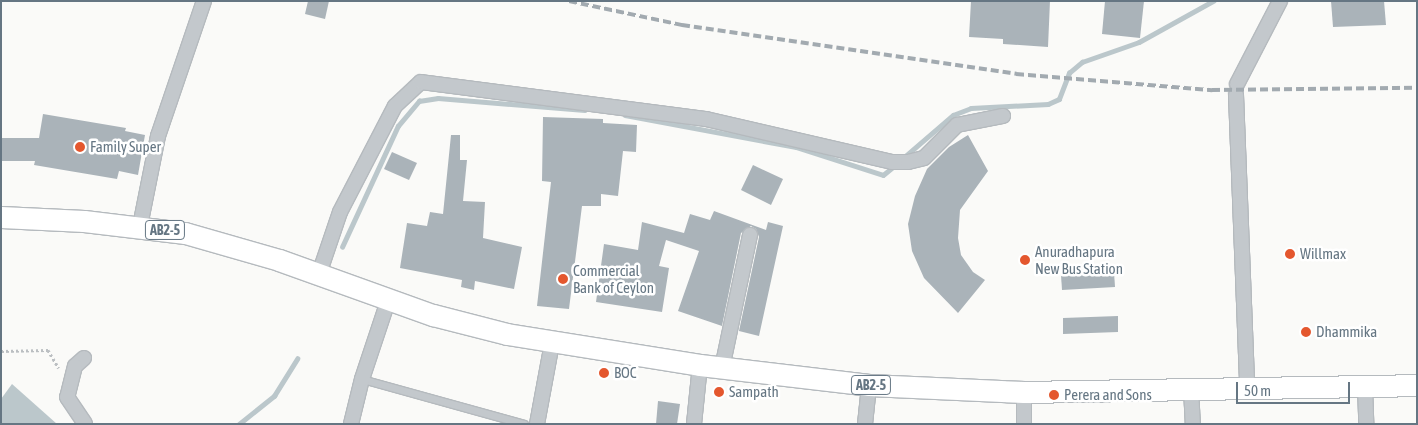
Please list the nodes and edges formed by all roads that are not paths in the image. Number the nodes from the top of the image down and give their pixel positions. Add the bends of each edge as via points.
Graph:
1 (204, 1) edge
2 (1280, 1) edge
3 (1003, 116) dead end
4 (1, 217) edge
5 (140, 226) junction
6 (750, 235) dead end
7 (326, 277) junction
8 (388, 301) junction
9 (552, 343) junction
10 (84, 358) dead end
11 (700, 365) junction
12 (722, 368) junction
13 (362, 379) junction
14 (869, 385) junction
15 (1417, 385) edge
16 (1365, 386) junction
17 (1247, 388) junction
18 (1191, 389) junction
19 (1024, 392) junction
20 (85, 424) edge
21 (352, 424) edge
22 (524, 424) edge
23 (537, 424) edge
24 (694, 424) edge
25 (865, 424) edge
26 (1024, 424) edge
27 (1193, 424) edge
28 (1366, 424) edge

1 - 5 street via 158,136
2 - 17 street via 1236,90
3 - 7 street via 957,125 924,158 892,162 706,119 421,82 395,106 340,212
4 - 5 main road, AB2-5
5 - 7 main road, AB2-5 via 218,242
6 - 12 street
7 - 8 main road, AB2-5
8 - 9 main road, AB2-5 via 470,325
8 - 13 street
9 - 11 main road, AB2-5
9 - 23 street
10 - 20 street via 74,366 67,398
11 - 12 main road, AB2-5
11 - 24 street
12 - 14 main road, AB2-5
13 - 21 street
13 - 22 lane
14 - 19 main road, AB2-5
14 - 25 street
15 - 16 main road, AB2-5
16 - 17 main road, AB2-5
16 - 28 street
17 - 18 main road, AB2-5
18 - 19 main road, AB2-5
18 - 27 street
19 - 26 street

